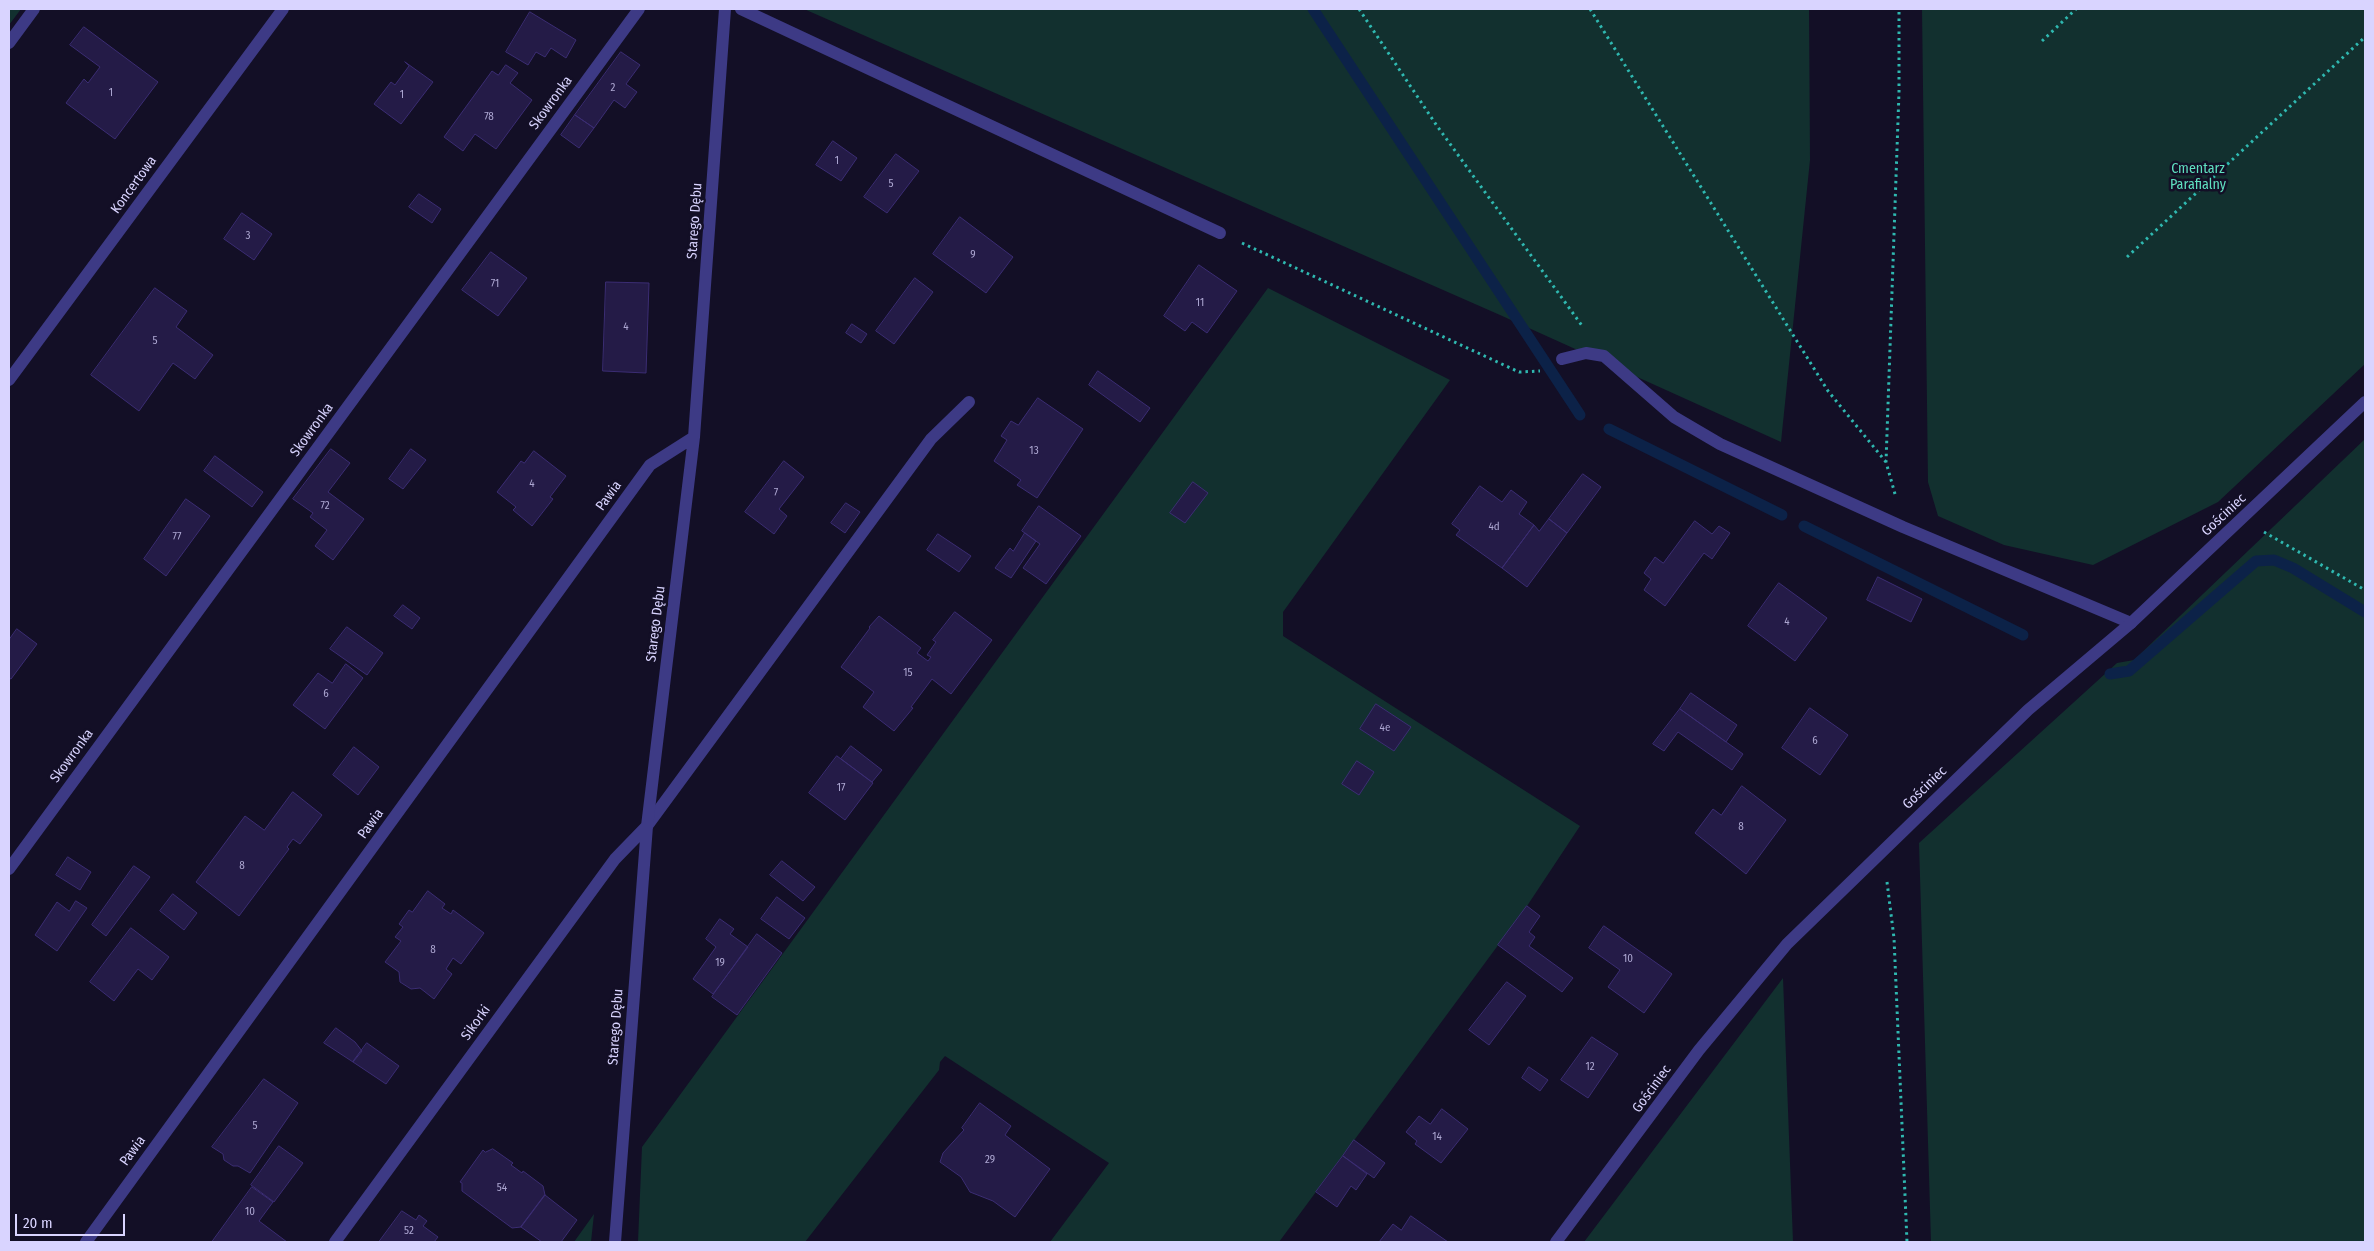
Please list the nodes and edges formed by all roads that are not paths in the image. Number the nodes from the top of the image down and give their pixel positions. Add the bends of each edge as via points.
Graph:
1 (34, 9) edge
2 (283, 9) edge
3 (639, 9) edge
4 (725, 9) edge
5 (741, 9) edge
6 (9, 43) edge
7 (1220, 233) road end
8 (1562, 359) dead end
9 (9, 380) edge
10 (969, 402) dead end
11 (2365, 402) edge
12 (694, 436) junction
13 (2131, 623) junction
14 (646, 826) junction
15 (9, 869) edge
16 (86, 1242) edge
17 (335, 1242) edge
18 (615, 1242) edge
19 (1556, 1242) edge

1 - 6 street
2 - 9 street, Koncertowa
3 - 15 street, Skowronka
4 - 12 street, Starego Dębu
5 - 7 street
8 - 13 street via 1586,353 1604,356 1674,417 1720,444 1904,528
10 - 14 street, Sikorki via 931,439
11 - 13 street, Gościniec
12 - 14 street, Starego Dębu
12 - 16 street, Pawia via 650,465
13 - 19 street, Gościniec via 2028,710 1787,944 1700,1050
14 - 17 street, Sikorki via 615,859
14 - 18 street, Starego Dębu

